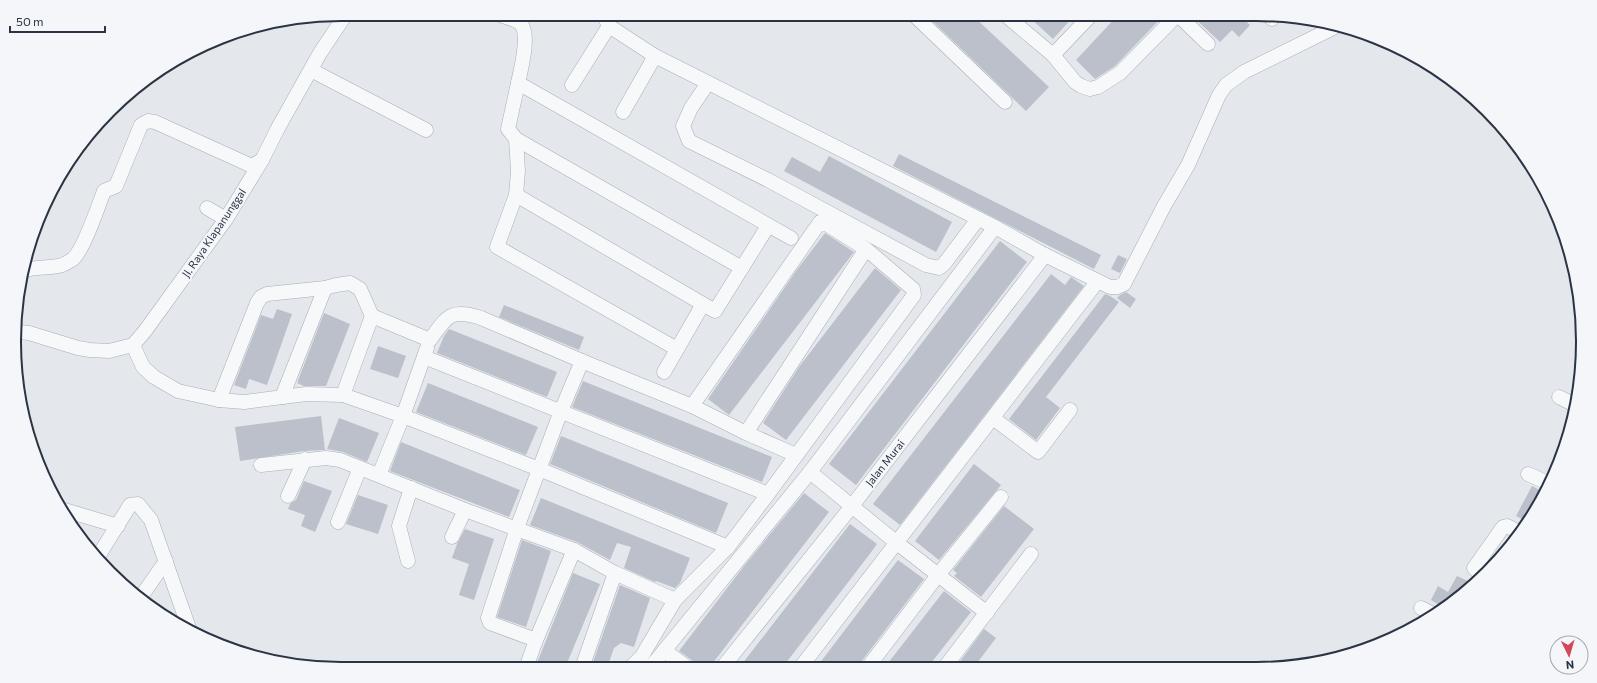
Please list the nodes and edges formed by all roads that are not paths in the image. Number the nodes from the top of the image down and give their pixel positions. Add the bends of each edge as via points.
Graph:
1 (341, 21) edge
2 (515, 21) edge
3 (605, 21) edge
4 (607, 21) edge
5 (924, 21) edge
6 (1012, 21) edge
7 (1085, 21) edge
8 (1171, 21) edge
9 (1185, 21) edge
10 (1329, 30) edge
11 (1208, 44) dead end
12 (1053, 55) junction
13 (655, 56) junction
14 (311, 70) junction
15 (708, 82) junction
16 (518, 83) junction
17 (572, 85) dead end
18 (1005, 102) dead end
19 (623, 112) dead end
20 (426, 130) dead end
21 (516, 139) junction
22 (262, 160) junction
23 (516, 195) junction
24 (207, 208) dead end
25 (226, 219) junction
26 (978, 219) junction
27 (768, 226) junction
28 (995, 228) junction
29 (791, 238) dead end
30 (866, 249) junction
31 (1045, 255) junction
32 (742, 268) junction
33 (29, 269) edge
34 (1098, 282) junction
35 (325, 288) junction
36 (703, 304) junction
37 (372, 316) junction
38 (21, 332) edge
39 (430, 340) junction
40 (133, 345) junction
41 (677, 349) junction
42 (424, 357) junction
43 (582, 361) junction
44 (664, 372) dead end
45 (342, 395) junction
46 (282, 397) junction
47 (1559, 397) dead end
48 (219, 400) junction
49 (1570, 403) edge
50 (692, 406) junction
51 (1070, 410) dead end
52 (561, 411) junction
53 (403, 416) junction
54 (993, 418) junction
55 (746, 433) junction
56 (796, 455) junction
57 (305, 459) junction
58 (261, 465) dead end
59 (360, 468) junction
60 (539, 469) junction
61 (810, 472) junction
62 (1528, 474) dead end
63 (379, 475) junction
64 (1544, 481) edge
65 (411, 488) junction
66 (768, 494) junction
67 (288, 496) dead end
68 (1001, 497) dead end
69 (852, 506) junction
70 (465, 510) junction
71 (70, 512) edge
72 (338, 522) dead end
73 (118, 526) junction
74 (516, 528) junction
75 (1515, 530) edge
76 (452, 537) dead end
77 (897, 543) junction
78 (728, 547) junction
79 (574, 550) junction
80 (101, 553) edge
81 (1031, 554) dead end
82 (166, 561) junction
83 (408, 561) dead end
84 (1478, 572) edge
85 (615, 573) junction
86 (938, 575) junction
87 (143, 594) edge
88 (675, 600) junction
89 (987, 613) junction
90 (187, 622) edge
91 (536, 640) junction
92 (665, 651) junction
93 (528, 662) edge
94 (587, 662) edge
95 (636, 662) edge
96 (655, 662) edge
97 (680, 662) edge
98 (727, 662) edge
99 (805, 662) edge
100 (872, 662) edge
101 (949, 662) edge

1 - 14 street, Jl. Raya Klapanunggal
2 - 16 street via 520,23 525,32
3 - 17 street
4 - 13 street
5 - 18 street
6 - 12 street
7 - 12 street
8 - 12 street via 1120,73 1098,87 1090,88 1075,82
9 - 11 street
10 - 34 street via 1244,72 1226,85 1219,95 1188,165 1124,284 1110,288
13 - 15 street
13 - 19 street
14 - 20 street
14 - 22 street, Jl. Raya Klapanunggal
15 - 26 street
15 - 26 street via 683,126 689,141 768,180 926,265 938,268 944,264
16 - 21 street via 508,129
16 - 27 street
21 - 23 street
21 - 32 street
22 - 25 street, Jl. Raya Klapanunggal
22 - 33 street via 252,166 148,121 141,125 116,186 104,191 81,248 73,259 52,267
23 - 36 street
23 - 41 street via 497,248
24 - 25 street
25 - 40 street, Jl. Raya Klapanunggal
26 - 28 street
27 - 29 street
27 - 32 street
28 - 31 street
28 - 61 street
30 - 50 street via 820,222
30 - 55 street
30 - 56 street via 913,289 914,295
31 - 34 street
31 - 69 street, Jalan Murai
32 - 36 street via 715,311
34 - 54 street
35 - 37 street via 350,283 360,288
35 - 46 street
35 - 48 street via 267,294 261,297
36 - 41 street
37 - 39 street
37 - 45 street
38 - 40 street via 90,350 109,351
39 - 42 street
39 - 43 street via 442,322 451,315 465,313
40 - 48 street via 143,367 154,377 178,390
41 - 44 street
42 - 52 street
42 - 53 street
43 - 50 street
43 - 52 street
45 - 46 street via 306,394
45 - 53 street
46 - 48 street via 244,402
47 - 49 street
50 - 55 street
51 - 54 street via 1038,452
52 - 60 street
52 - 66 street
53 - 60 street
53 - 63 street
54 - 77 street
55 - 56 street
56 - 66 street
57 - 58 street
57 - 59 street via 340,460
57 - 67 street
59 - 63 street
59 - 72 street
60 - 74 street
60 - 78 street
61 - 69 street
61 - 92 street
62 - 64 street
63 - 65 street
65 - 70 street
65 - 83 street via 399,526
66 - 78 street
68 - 86 street
69 - 77 street
69 - 98 street, Jalan Murai
70 - 74 street
70 - 76 street
71 - 73 street
73 - 80 street
73 - 82 street via 130,505 138,504 151,520
74 - 79 street
74 - 91 street via 488,618 490,623
75 - 84 street via 1508,526 1502,527 1474,568
77 - 86 street
77 - 99 street
78 - 88 street
79 - 85 street
79 - 91 street
81 - 89 street
82 - 87 street
82 - 90 street
85 - 88 street
85 - 94 street
86 - 89 street
86 - 100 street
88 - 95 street
89 - 101 street
91 - 93 street
92 - 96 street
92 - 97 street

